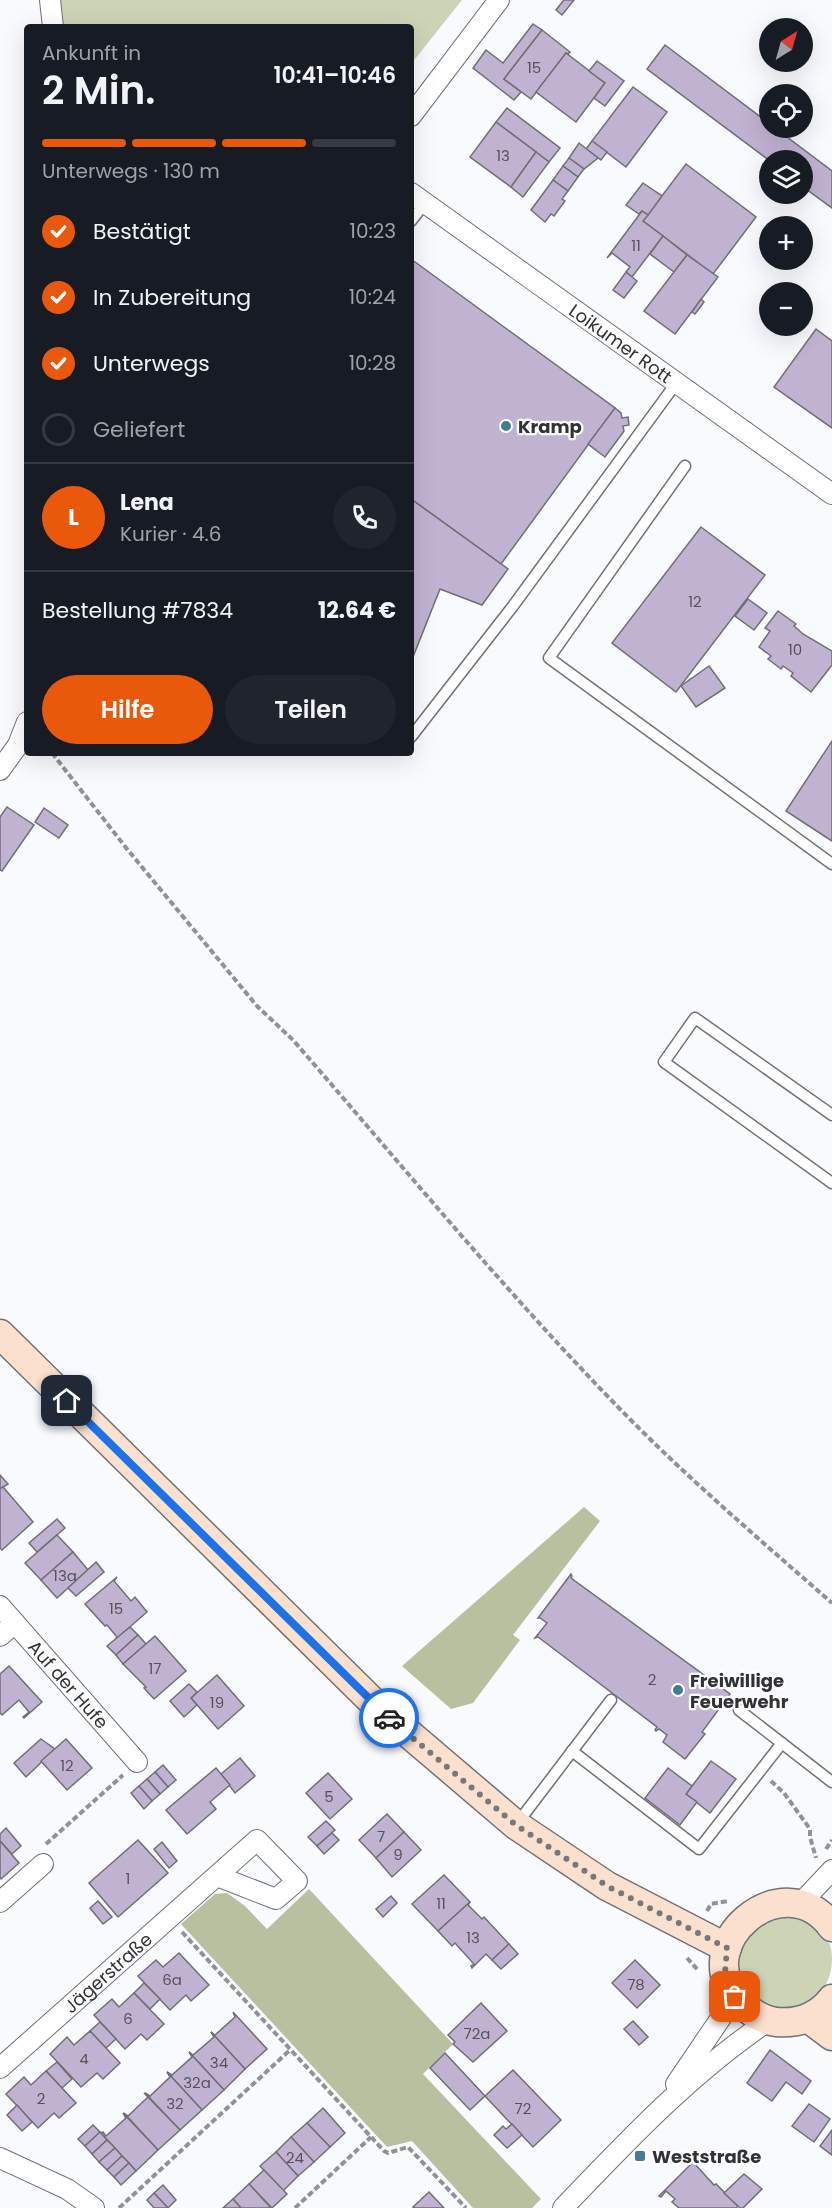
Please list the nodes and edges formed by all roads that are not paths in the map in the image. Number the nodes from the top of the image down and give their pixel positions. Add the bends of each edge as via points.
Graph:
1 (50, 0) edge
2 (499, 0) edge
3 (53, 24) edge
4 (414, 112) edge
5 (418, 198) edge
6 (677, 382) junction
7 (686, 466) dead end
8 (832, 494) edge
9 (24, 730) edge
10 (414, 733) edge
11 (0, 770) edge
12 (832, 864) edge
13 (832, 1115) edge
14 (832, 1182) edge
15 (0, 1334) edge
16 (0, 1606) edge
17 (7, 1629) edge
18 (611, 1700) dead end
19 (739, 1710) dead end
20 (782, 1743) junction
21 (572, 1751) junction
22 (137, 1762) road end
23 (832, 1782) edge
24 (516, 1825) junction
25 (42, 1864) road end
26 (825, 1866) edge
27 (217, 1876) dead end
28 (0, 1902) edge
29 (799, 1905) junction
30 (831, 1924) edge
31 (727, 1948) junction
32 (735, 1997) junction
33 (832, 1999) edge
34 (808, 2018) junction
35 (768, 2021) junction
36 (832, 2036) edge
37 (3, 2059) edge
38 (657, 2111) junction
39 (0, 2158) edge
40 (94, 2208) edge
41 (563, 2208) edge

1 - 3 street
2 - 4 street
5 - 6 street, Loikumer Rott
6 - 8 street, Loikumer Rott
6 - 10 lane via 513,606
7 - 12 lane via 549,658
9 - 11 street
13 - 14 lane via 695,1018 664,1062
15 - 24 main road via 381,1710
16 - 17 street, Auf der Hufe
17 - 22 street, Auf der Hufe
18 - 21 lane
19 - 20 lane
20 - 21 lane via 699,1849
20 - 23 lane
21 - 24 lane
24 - 31 main road via 607,1886
25 - 28 street
26 - 29 street
27 - 37 street, Jägerstraße
29 - 30 main road
29 - 31 main road via 781,1903 746,1917
31 - 32 main road via 725,1973
32 - 35 main road via 750,2012
32 - 38 street
33 - 34 main road
34 - 35 main road via 788,2023
34 - 36 main road
35 - 38 street via 737,2042
38 - 41 street
39 - 40 street via 67,2189

